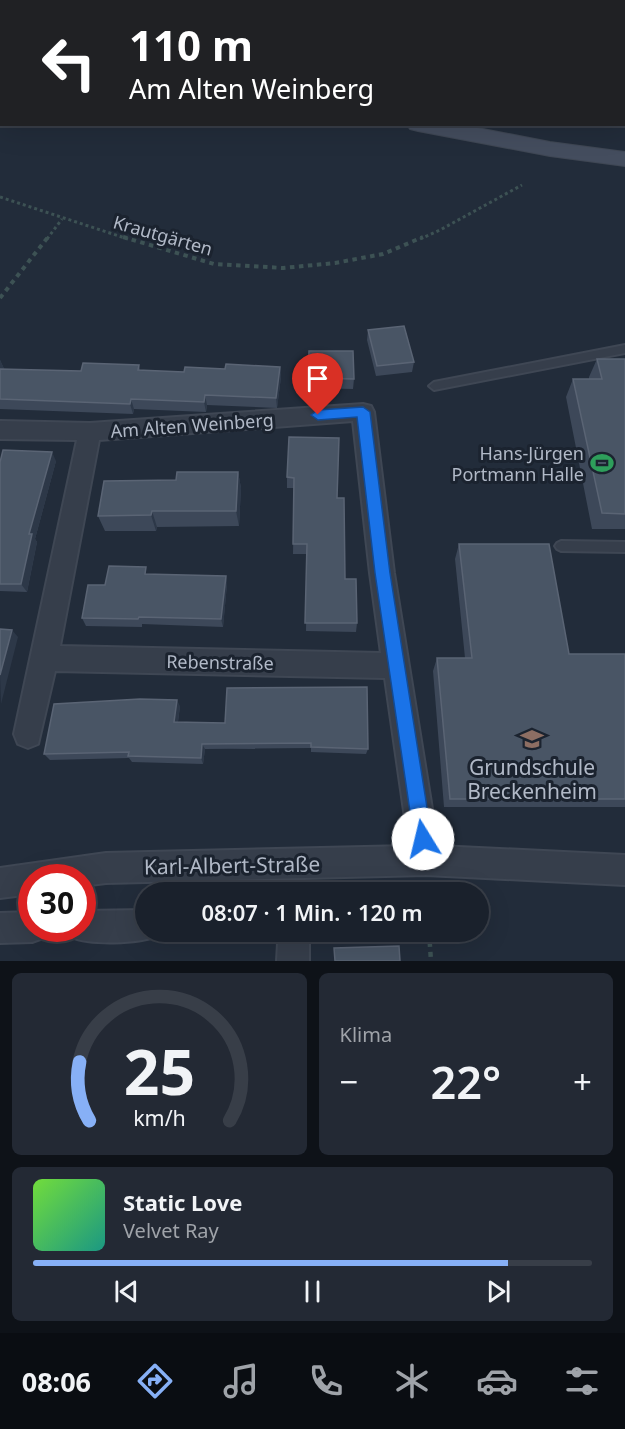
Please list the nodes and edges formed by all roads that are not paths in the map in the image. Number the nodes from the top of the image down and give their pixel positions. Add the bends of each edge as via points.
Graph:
1 (429, 126) edge
2 (625, 159) edge
3 (625, 349) edge
4 (434, 386) dead end
5 (0, 430) edge
6 (90, 432) junction
7 (561, 546) dead end
8 (625, 547) edge
9 (45, 658) junction
10 (396, 666) junction
11 (28, 734) dead end
12 (426, 860) junction
13 (96, 869) edge
14 (625, 870) edge
15 (18, 881) edge
16 (0, 883) edge
17 (135, 925) edge
18 (96, 926) edge
19 (18, 927) edge
20 (0, 928) edge

1 - 2 main road
3 - 4 lane
5 - 6 street, Am Alten Weinberg
6 - 9 street
6 - 10 street, Am Alten Weinberg via 363,412
7 - 8 lane
9 - 10 street, Rebenstraße
9 - 11 street
10 - 12 street, Am Alten Weinberg
12 - 13 street, Karl-Albert-Straße
12 - 14 street, Karl-Albert-Straße
15 - 16 street
17 - 18 street
19 - 20 street

